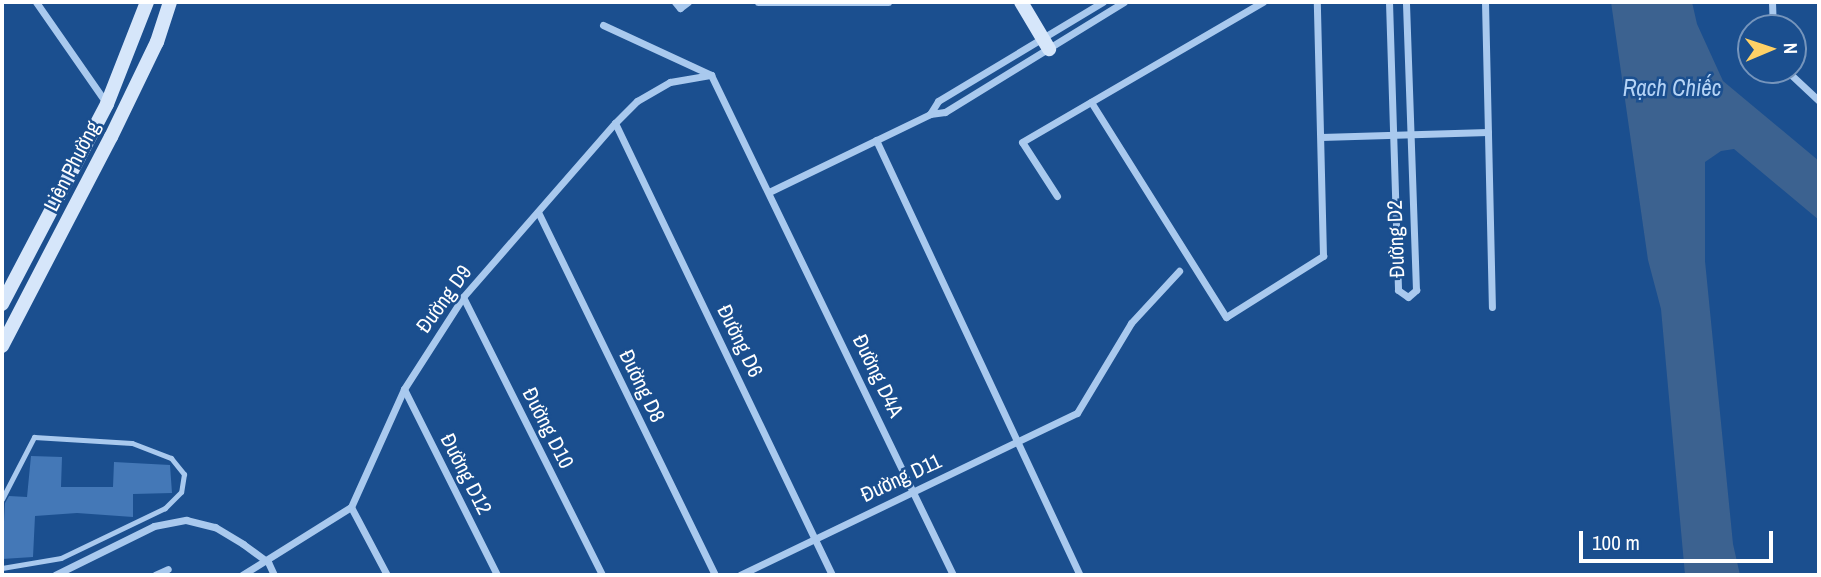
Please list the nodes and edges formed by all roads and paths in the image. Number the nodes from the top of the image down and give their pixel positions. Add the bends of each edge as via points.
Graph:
1 (36, 2) edge
2 (147, 2) edge
3 (170, 2) edge
4 (675, 2) edge
5 (688, 2) edge
6 (758, 2) edge
7 (888, 2) edge
8 (1021, 2) edge
9 (1103, 2) edge
10 (1124, 2) edge
11 (1263, 2) edge
12 (1317, 2) edge
13 (1389, 2) edge
14 (1406, 2) edge
15 (1485, 2) edge
16 (603, 25) dead end
17 (1046, 44) junction
18 (711, 75) junction
19 (1800, 84) edge
20 (1091, 102) junction
21 (1819, 102) edge
22 (107, 104) junction
23 (930, 114) junction
24 (615, 123) junction
25 (1488, 132) junction
26 (1409, 134) junction
27 (1393, 135) junction
28 (1321, 137) junction
29 (876, 140) junction
30 (769, 192) junction
31 (1057, 196) dead end
32 (538, 212) junction
33 (1179, 271) dead end
34 (463, 297) junction
35 (2, 304) edge
36 (1492, 307) dead end
37 (2, 346) edge
38 (404, 389) junction
39 (1018, 441) junction
40 (914, 491) junction
41 (2, 499) edge
42 (351, 507) junction
43 (816, 537) junction
44 (268, 562) junction
45 (2, 568) edge
46 (168, 569) dead end
47 (55, 575) edge
48 (155, 575) edge
49 (242, 575) edge
50 (274, 575) edge
51 (387, 575) edge
52 (497, 575) edge
53 (602, 575) edge
54 (715, 575) edge
55 (740, 575) edge
56 (832, 575) edge
57 (953, 575) edge
58 (1080, 575) edge

1 - 22 street
2 - 22 street, Liên Phường
3 - 37 street, Liên Phường via 157,42 111,138
4 - 5 street via 680,8
6 - 7 street
8 - 17 street
9 - 17 street
10 - 17 street
11 - 20 street
12 - 28 street
13 - 27 street, Đường D2
14 - 26 street, Đường D2
15 - 25 street
16 - 18 street
17 - 23 street via 945,112
17 - 23 street via 938,101
18 - 24 street, Đường D9 via 670,82 637,101
18 - 30 street, Đường D4A
19 - 21 street
20 - 28 street via 1226,317 1323,256
20 - 31 street via 1022,142
22 - 35 street, Liên Phường
23 - 29 street
24 - 32 street, Đường D9
24 - 43 street, Đường D6
25 - 26 street
25 - 36 street
26 - 27 street
26 - 27 street, Đường D2 via 1416,290 1408,297 1398,290
27 - 28 street
29 - 30 street
29 - 39 street
30 - 40 street, Đường D4A
32 - 34 street, Đường D9
32 - 54 street, Đường D8
33 - 39 street, Đường D11 via 1131,323 1077,413
34 - 38 street, Đường D9
34 - 53 street, Đường D10
38 - 42 street, Đường D9
38 - 52 street, Đường D12
39 - 40 street, Đường D11
39 - 58 street
40 - 43 street, Đường D11
40 - 57 street, Đường D4A
41 - 45 lane via 34,437 132,443 172,458 184,474 181,492 165,508 61,558
42 - 44 street
42 - 51 street
43 - 55 street, Đường D11
43 - 56 street, Đường D6
44 - 47 street via 215,527 186,520 154,526
44 - 49 street
44 - 50 street
46 - 48 street

